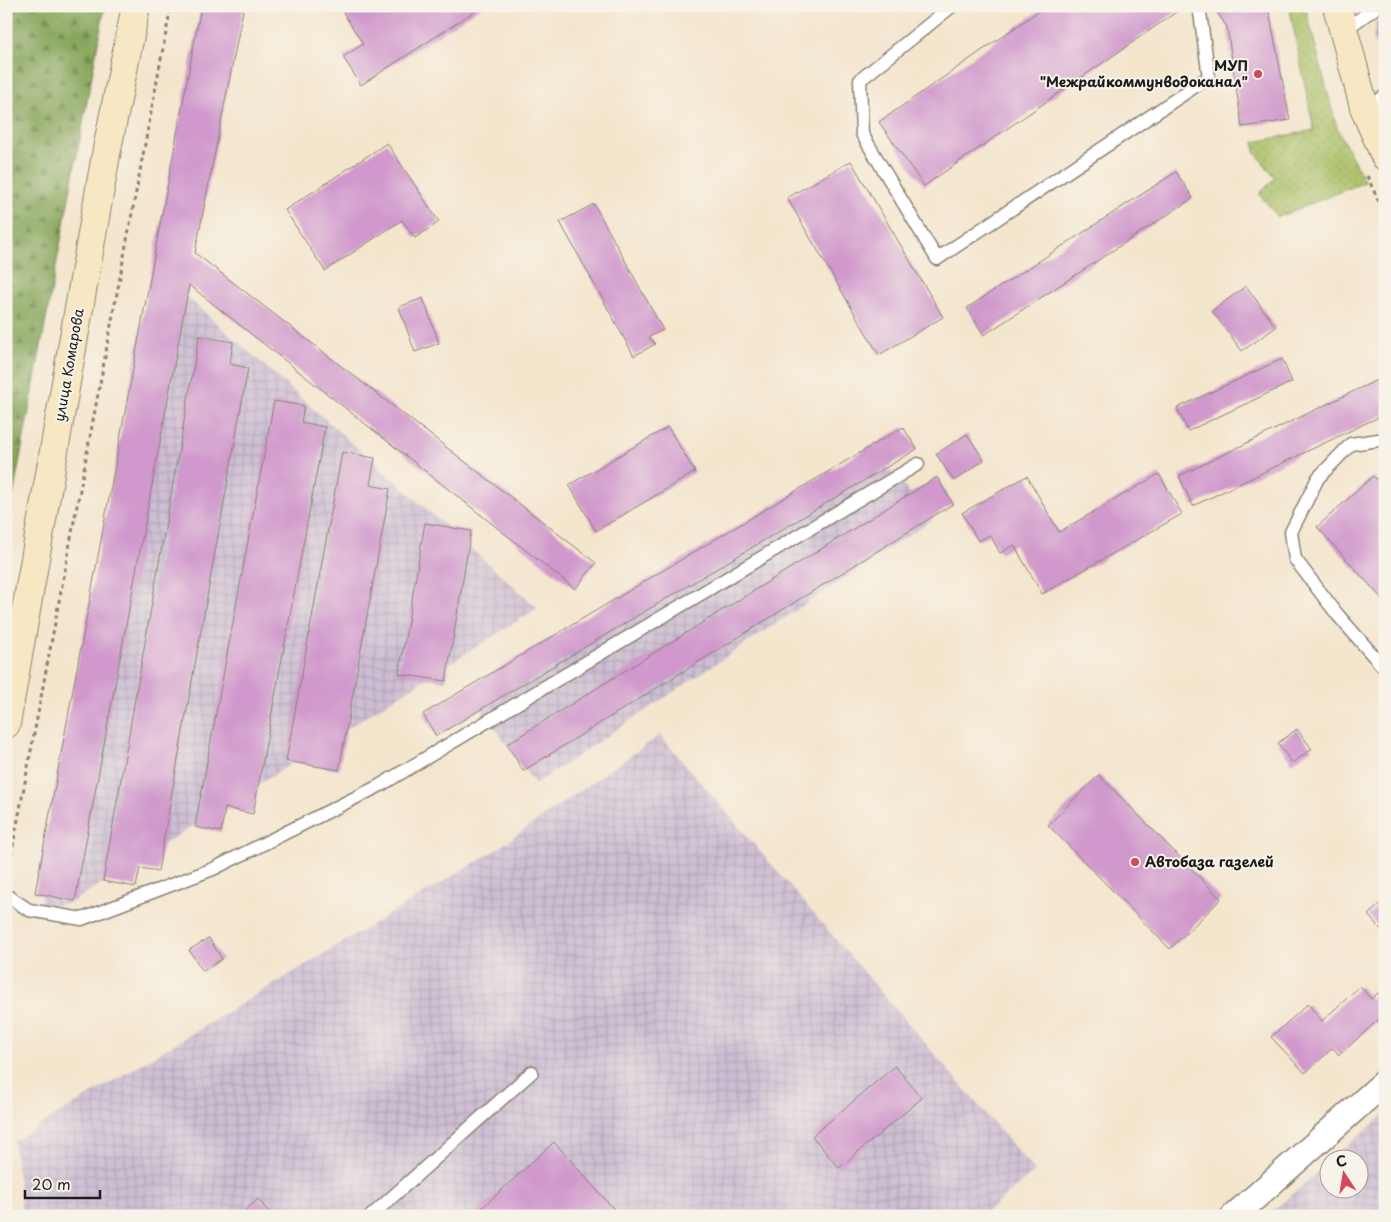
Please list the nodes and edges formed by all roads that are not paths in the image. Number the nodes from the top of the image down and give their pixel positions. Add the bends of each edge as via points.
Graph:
1 (136, 6) edge
2 (952, 6) edge
3 (1199, 6) edge
4 (1378, 6) edge
5 (1340, 18) edge
6 (1375, 103) edge
7 (1385, 156) edge
8 (1385, 439) edge
9 (918, 464) dead end
10 (1385, 669) edge
11 (6, 724) edge
12 (6, 895) edge
13 (532, 1072) dead end
14 (1385, 1082) edge
15 (371, 1216) edge
16 (1234, 1216) edge

1 - 11 street, улица Комарова
2 - 3 lane via 860,80 862,134 937,259 1209,77
4 - 5 lane
5 - 6 street
6 - 7 street
8 - 10 lane via 1350,444 1318,478 1291,532 1295,559
9 - 12 lane via 378,786 213,869 82,919 29,910
13 - 15 lane
14 - 16 street

